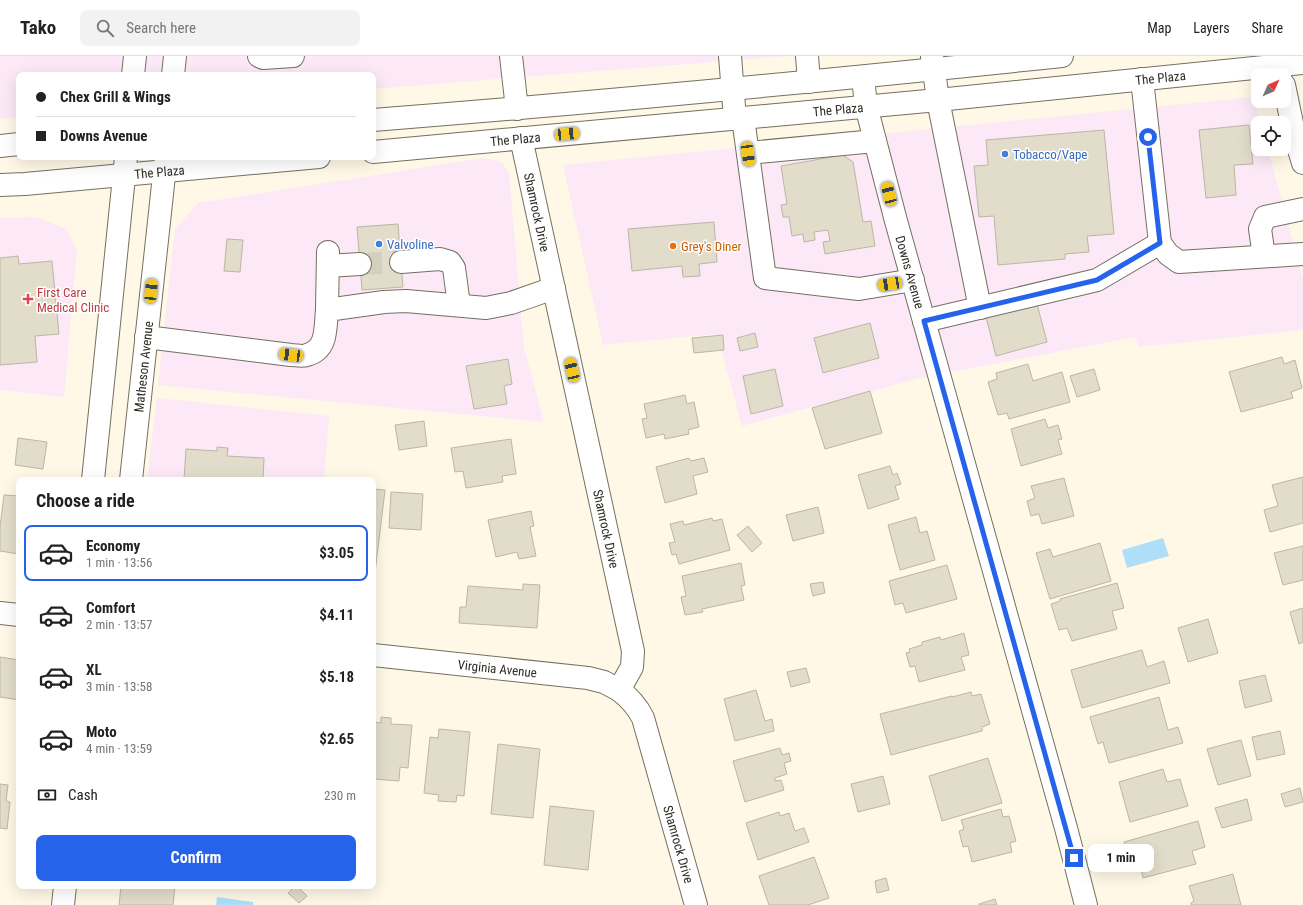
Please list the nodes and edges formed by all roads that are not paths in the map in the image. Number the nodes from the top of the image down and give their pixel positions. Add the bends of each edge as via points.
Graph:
1 (135, 56) edge
2 (175, 56) edge
3 (259, 56) edge
4 (293, 56) edge
5 (511, 56) edge
6 (730, 56) edge
7 (807, 56) edge
8 (1062, 56) edge
9 (932, 63) edge
10 (133, 72) edge
11 (173, 72) edge
12 (1251, 72) edge
13 (862, 77) junction
14 (1142, 79) junction
15 (809, 82) junction
16 (733, 89) junction
17 (938, 100) junction
18 (1291, 101) edge
19 (866, 106) junction
20 (517, 109) junction
21 (739, 118) junction
22 (376, 120) edge
23 (521, 138) junction
24 (875, 141) junction
25 (16, 144) edge
26 (0, 146) edge
27 (376, 152) edge
28 (748, 154) junction
29 (253, 160) edge
30 (1303, 163) edge
31 (165, 164) edge
32 (125, 166) edge
33 (0, 185) edge
34 (1303, 209) edge
35 (1160, 243) junction
36 (1303, 254) edge
37 (1264, 256) junction
38 (401, 262) tunnel mouth
39 (360, 264) tunnel mouth
40 (913, 280) junction
41 (554, 288) junction
42 (459, 305) junction
43 (980, 308) junction
44 (327, 310) junction
45 (924, 321) junction
46 (146, 337) junction
47 (93, 477) edge
48 (131, 477) edge
49 (0, 613) edge
50 (16, 615) edge
51 (376, 655) edge
52 (619, 690) junction
53 (65, 889) edge
54 (63, 905) edge
55 (696, 905) edge
56 (1086, 905) edge

1 - 10 street
2 - 11 street
3 - 4 street
5 - 20 street
6 - 16 street
7 - 15 street
8 - 9 street
9 - 13 street
9 - 17 street
12 - 14 street, The Plaza
13 - 15 street
13 - 19 street, Downs Avenue
14 - 17 street, The Plaza
14 - 35 street
15 - 16 street
16 - 20 street
16 - 21 street
17 - 19 street, The Plaza
17 - 43 street
18 - 30 street via 1294,133
19 - 21 street, The Plaza
19 - 24 street, Downs Avenue
20 - 22 street
21 - 23 street, The Plaza
21 - 28 street
23 - 27 street, The Plaza
23 - 41 street, Shamrock Drive
24 - 28 street
24 - 40 street, Downs Avenue
25 - 26 street
28 - 40 street via 765,278 859,288
29 - 31 street, The Plaza
31 - 32 street, The Plaza
31 - 46 street, Matheson Avenue
32 - 33 street, The Plaza via 25,184
32 - 47 street
34 - 37 street via 1265,217 1260,229
35 - 37 street via 1168,254 1179,262
35 - 43 street via 1097,280
36 - 37 street
38 - 42 street via 440,259 450,262 454,268
39 - 44 street via 328,259
40 - 45 street, Downs Avenue
41 - 42 street via 511,304 486,308
41 - 52 street, Shamrock Drive via 634,651 632,667
42 - 44 street via 406,301
43 - 45 street
44 - 46 street via 324,342 319,349 307,355
45 - 56 street, Downs Avenue
46 - 48 street, Matheson Avenue
49 - 50 street
51 - 52 street, Virginia Avenue via 588,678 604,682
52 - 55 street, Shamrock Drive via 637,707 643,718
53 - 54 street

